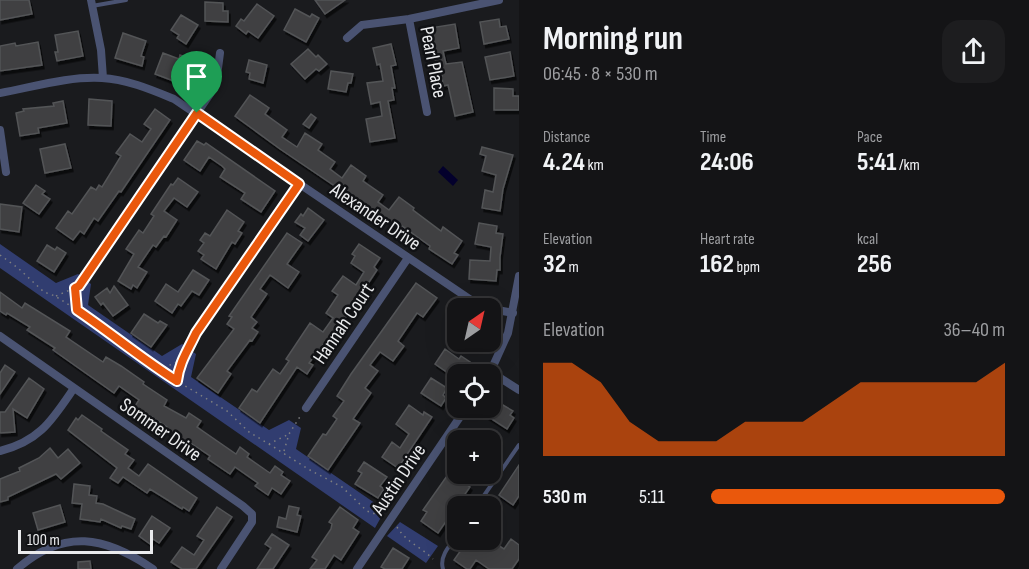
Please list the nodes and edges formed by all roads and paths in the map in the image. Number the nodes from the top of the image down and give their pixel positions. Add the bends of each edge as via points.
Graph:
1 (126, 0) edge
2 (499, 0) edge
3 (91, 3) edge
4 (409, 19) junction
5 (347, 38) dead end
6 (220, 52) dead end
7 (103, 78) junction
8 (0, 93) edge
9 (427, 112) dead end
10 (197, 113) junction
11 (0, 130) edge
12 (6, 172) dead end
13 (299, 184) junction
14 (0, 255) edge
15 (408, 258) junction
16 (94, 264) joint
17 (519, 276) edge
18 (75, 288) junction
19 (55, 296) junction
20 (77, 310) junction
21 (513, 313) junction
22 (196, 333) joint
23 (0, 336) edge
24 (181, 361) junction
25 (494, 364) edge
26 (157, 369) junction
27 (501, 379) edge
28 (177, 381) junction
29 (74, 388) junction
30 (519, 390) edge
31 (306, 408) joint
32 (459, 418) edge
33 (289, 434) junction
34 (269, 444) junction
35 (519, 444) edge
36 (0, 451) edge
37 (284, 452) junction
38 (484, 496) edge
39 (381, 516) dead end
40 (397, 526) dead end
41 (447, 550) edge
42 (433, 559) dead end
43 (222, 568) edge
44 (17, 569) edge
45 (153, 569) edge
46 (357, 569) edge
47 (443, 569) edge

1 - 3 lane
2 - 4 street
3 - 7 street
4 - 5 street via 362,25
4 - 9 street, Pearl Place
6 - 10 street via 217,76
7 - 8 street, Alexander Drive
7 - 10 street, Alexander Drive via 150,89
10 - 13 street, Alexander Drive
10 - 16 street
11 - 12 street
13 - 15 street, Alexander Drive
13 - 22 street
14 - 19 path via 44,292
15 - 21 street, Alexander Drive via 471,300
15 - 31 street, Hannah Court
16 - 18 path
17 - 21 street
18 - 19 path
18 - 20 path
19 - 20 path
20 - 26 path
21 - 25 street
22 - 24 path
23 - 29 street, Sommer Drive
24 - 26 path
24 - 28 path
26 - 28 path
27 - 30 street
28 - 34 path via 227,411
29 - 36 street via 45,428 33,438
29 - 43 street, Sommer Drive via 252,514 252,522
31 - 33 path
32 - 46 street, Austin Drive
33 - 34 path
33 - 37 path
34 - 37 path
35 - 38 lane
37 - 39 path via 342,487 367,512
40 - 42 path via 405,539
41 - 47 lane via 441,562
44 - 45 street via 49,547 81,542 114,546

